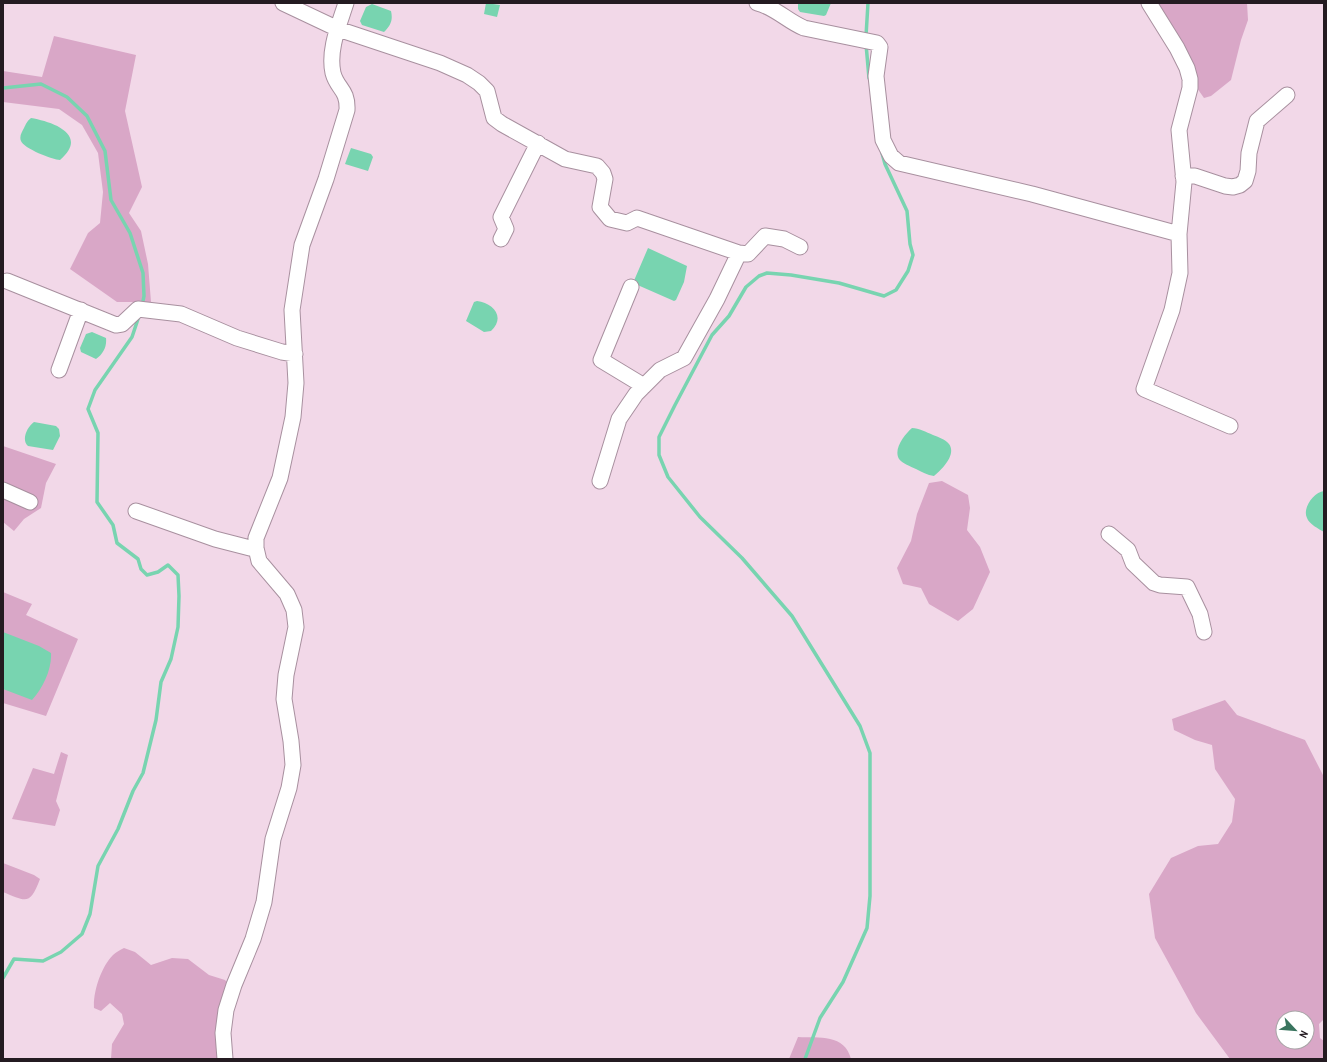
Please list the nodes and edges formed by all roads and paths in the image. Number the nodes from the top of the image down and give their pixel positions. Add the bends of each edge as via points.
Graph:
1 (283, 3) edge
2 (346, 3) edge
3 (757, 3) edge
4 (1149, 3) edge
5 (338, 29) junction
6 (1287, 95) dead end
7 (538, 144) junction
8 (1184, 176) junction
9 (1179, 234) junction
10 (501, 239) dead end
11 (800, 247) dead end
12 (740, 253) junction
13 (7, 281) dead end
14 (631, 287) dead end
15 (81, 310) junction
16 (295, 354) junction
17 (59, 370) dead end
18 (644, 386) junction
19 (1230, 426) dead end
20 (600, 481) dead end
21 (3, 490) edge
22 (30, 502) dead end
23 (136, 510) dead end
24 (1109, 534) dead end
25 (256, 548) junction
26 (1204, 632) dead end
27 (226, 1059) edge

1 - 5 street
2 - 5 street
3 - 9 street via 804,28 878,43 880,47 876,76 883,140 891,156 899,163 1032,194
4 - 8 street via 1177,48 1190,79 1179,130
5 - 7 street via 440,63 467,75 487,91 494,118
5 - 16 street via 332,58 333,74 347,98 347,110 302,245 292,310
6 - 8 street via 1257,121 1249,153 1248,172 1245,181 1240,185 1233,187 1195,176
7 - 10 street via 501,217 506,229
7 - 12 street via 565,159 597,166 605,179 600,207 610,219 627,223 636,218
8 - 9 street
9 - 19 street via 1177,292 1144,389
11 - 12 street via 784,239 765,236 748,254
12 - 18 street via 684,358 660,370
13 - 15 street
14 - 18 street via 601,360
15 - 16 street via 116,325 122,324 143,310 181,314 237,338
15 - 17 street
16 - 25 street via 293,417 280,478 256,538
18 - 20 street via 619,419
21 - 22 street
23 - 25 street via 215,539
24 - 26 street via 1128,550 1133,563 1154,583 1160,586 1187,587 1200,614
25 - 27 street via 259,561 287,594 294,610 296,627 284,699 293,765 289,788 273,839 264,902 226,1010 223,1033

